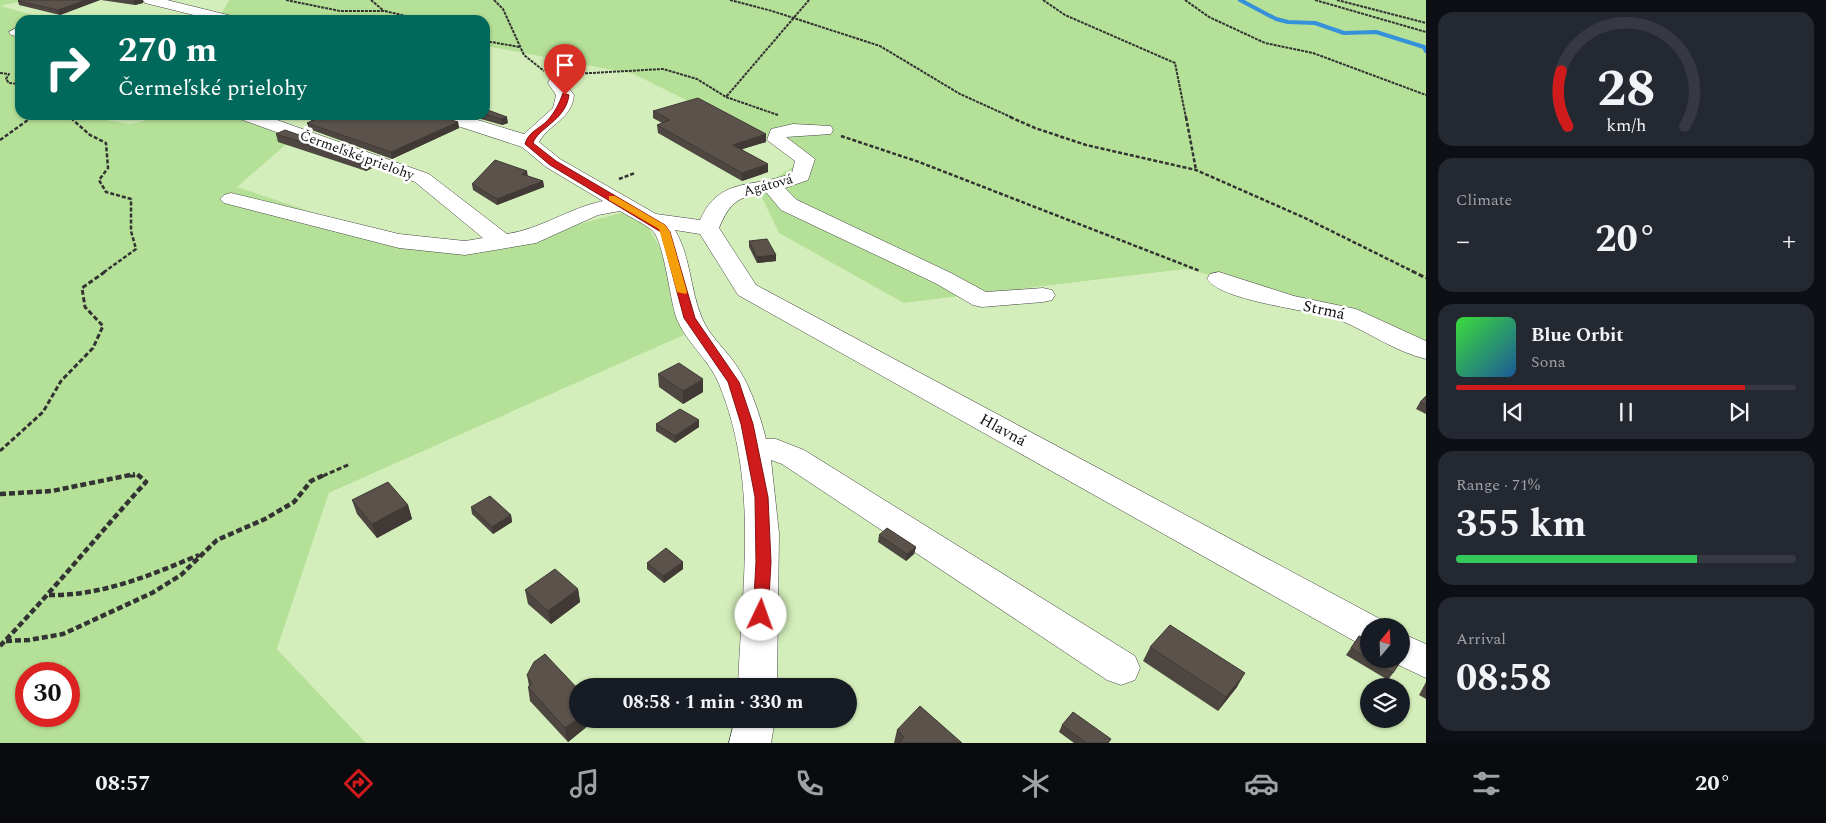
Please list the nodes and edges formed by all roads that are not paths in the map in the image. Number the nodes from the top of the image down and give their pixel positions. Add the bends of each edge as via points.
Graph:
1 (150, 0) edge
2 (211, 15) edge
3 (552, 80) road end
4 (260, 120) edge
5 (458, 120) edge
6 (824, 130) road end
7 (528, 144) junction
8 (772, 186) junction
9 (231, 199) dead end
10 (623, 204) junction
11 (656, 221) junction
12 (708, 228) junction
13 (502, 242) junction
14 (1219, 279) road end
15 (1043, 295) dead end
16 (1426, 351) edge
17 (753, 450) junction
18 (1360, 626) edge
19 (1410, 654) edge
20 (1426, 662) edge
21 (1121, 668) dead end
22 (757, 678) edge
23 (753, 728) edge
24 (750, 743) edge

1 - 2 street
3 - 7 street via 565,95 564,104 530,138
4 - 13 street, Čermeľské prielohy via 422,178
5 - 7 street
6 - 8 street, Agátová via 793,130 778,134 776,140 805,159 801,176
7 - 10 street via 553,163
8 - 12 street, Agátová via 738,193 722,201
8 - 15 street via 789,204 982,300
9 - 13 street via 399,241 465,248
10 - 11 street
10 - 13 street via 592,210 528,238
11 - 12 street
11 - 17 street via 666,232 689,318 733,382
12 - 18 street, Hlavná via 747,290
14 - 16 street, Strmá via 1291,303 1347,314
17 - 21 street via 776,449 793,457
17 - 22 street via 761,497 764,562
19 - 20 street
23 - 24 street

